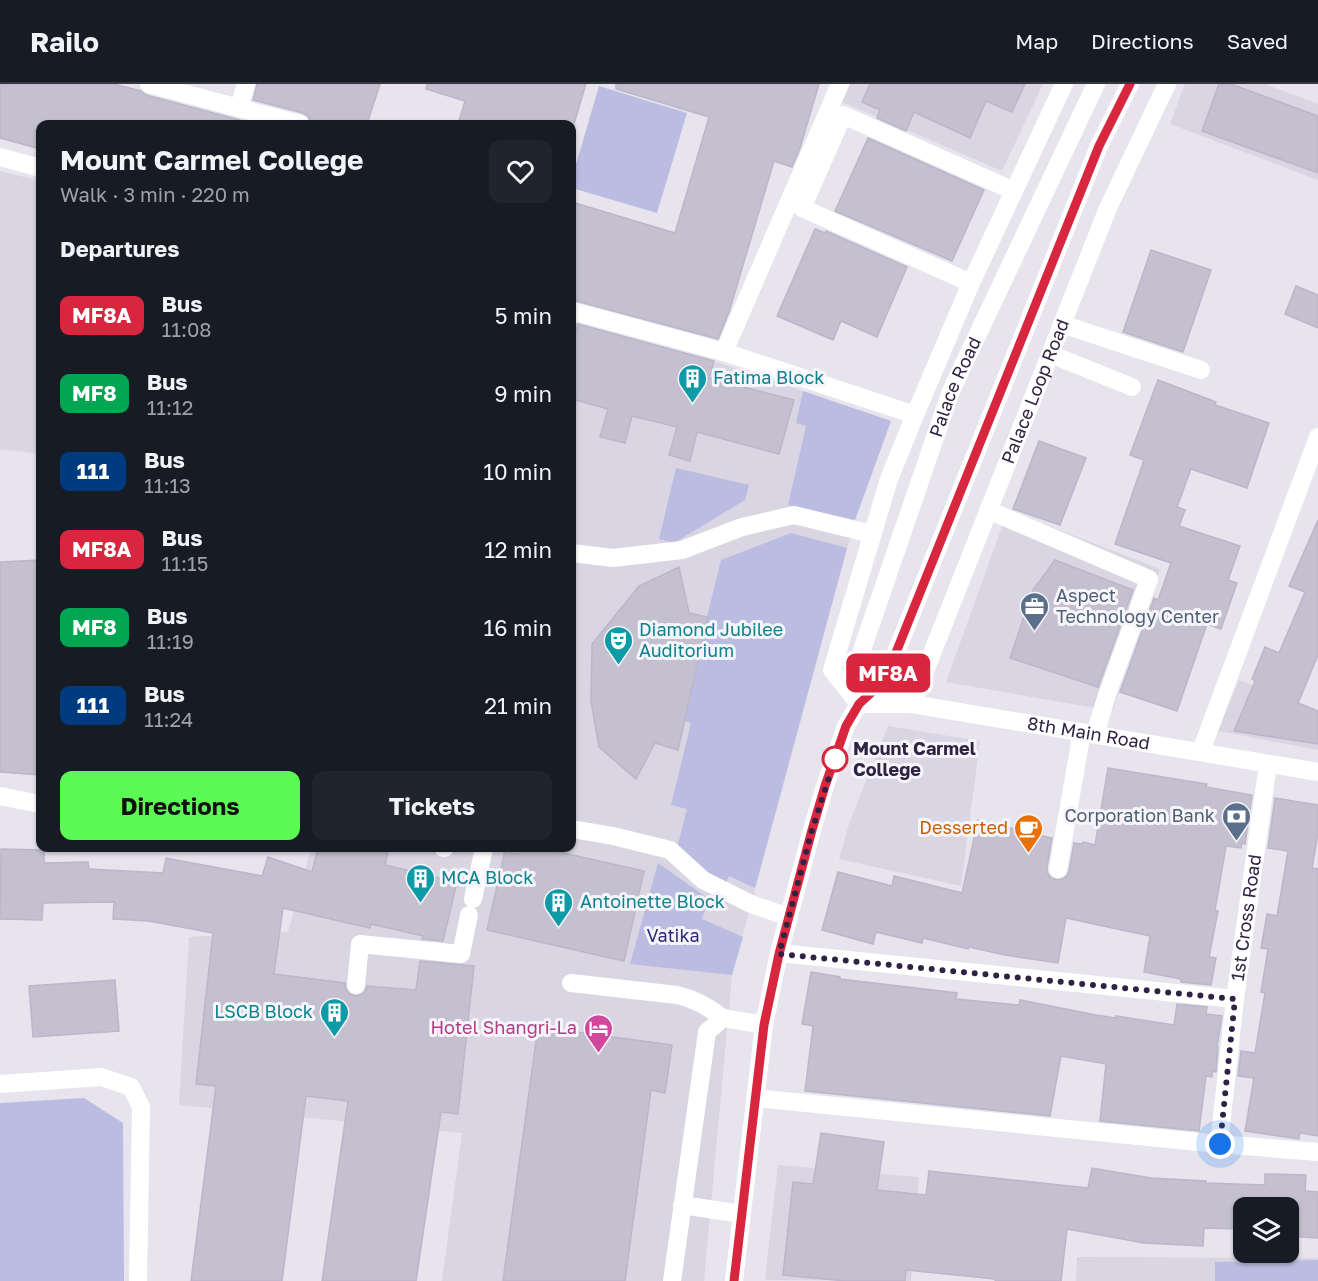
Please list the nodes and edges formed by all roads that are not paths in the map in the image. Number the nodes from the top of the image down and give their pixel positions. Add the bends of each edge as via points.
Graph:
1 (149, 84) edge
2 (246, 84) edge
3 (840, 84) edge
4 (1064, 84) edge
5 (1096, 84) edge
6 (1130, 84) edge
7 (1167, 84) edge
8 (239, 108) junction
9 (285, 120) edge
10 (0, 157) edge
11 (36, 167) edge
12 (1014, 191) junction
13 (971, 283) junction
14 (576, 312) edge
15 (1062, 324) junction
16 (724, 352) junction
17 (1050, 354) junction
18 (1201, 370) dead end
19 (1132, 387) dead end
20 (915, 415) junction
21 (1318, 437) edge
22 (988, 510) junction
23 (872, 534) junction
24 (576, 553) edge
25 (859, 704) junction
26 (912, 704) junction
27 (1089, 733) junction
28 (1201, 751) junction
29 (1268, 764) junction
30 (1318, 772) edge
31 (0, 796) edge
32 (36, 803) edge
33 (576, 830) edge
34 (483, 852) edge
35 (1058, 868) dead end
36 (789, 917) junction
37 (779, 954) junction
38 (571, 983) dead end
39 (356, 985) dead end
40 (1235, 999) junction
41 (723, 1018) junction
42 (764, 1025) junction
43 (0, 1084) edge
44 (755, 1098) junction
45 (1220, 1144) junction
46 (1318, 1152) edge
47 (682, 1205) junction
48 (742, 1214) junction
49 (138, 1281) edge
50 (672, 1281) edge
51 (734, 1281) edge

1 - 8 street
2 - 8 street
3 - 16 street
4 - 12 street
5 - 25 street, Palace Road via 951,391 853,676
6 - 25 street via 1099,146 885,680
7 - 15 street, Palace Loop Road via 1108,208
8 - 9 street
10 - 11 street
12 - 13 street
12 - 13 street via 843,115 802,208
13 - 20 street
14 - 16 street
15 - 17 street, Palace Loop Road
15 - 18 street
16 - 20 street
17 - 19 street
17 - 22 street, Palace Loop Road
20 - 23 street
21 - 28 street
22 - 26 street, Palace Loop Road
22 - 27 street via 1149,579
23 - 24 street via 794,515 742,527 682,550 613,558
23 - 25 street via 832,670
25 - 26 street, 8th Main Road
25 - 36 street via 846,726 825,786
26 - 27 street, 8th Main Road
27 - 28 street, 8th Main Road
27 - 35 street
28 - 29 street, 8th Main Road
29 - 30 street, 8th Main Road
29 - 40 street, 1st Cross Road
31 - 32 street
33 - 36 street via 670,850 703,880 751,904
34 - 39 street via 461,954 360,944
36 - 37 street
37 - 40 street
37 - 42 street
38 - 41 street via 676,995 698,1002
40 - 45 street, 1st Cross Road
41 - 42 street
41 - 47 street via 706,1032
42 - 44 street
43 - 49 street via 100,1077 131,1087 141,1107
44 - 45 street
44 - 48 street
45 - 46 street
47 - 48 street
47 - 50 street
48 - 51 street

